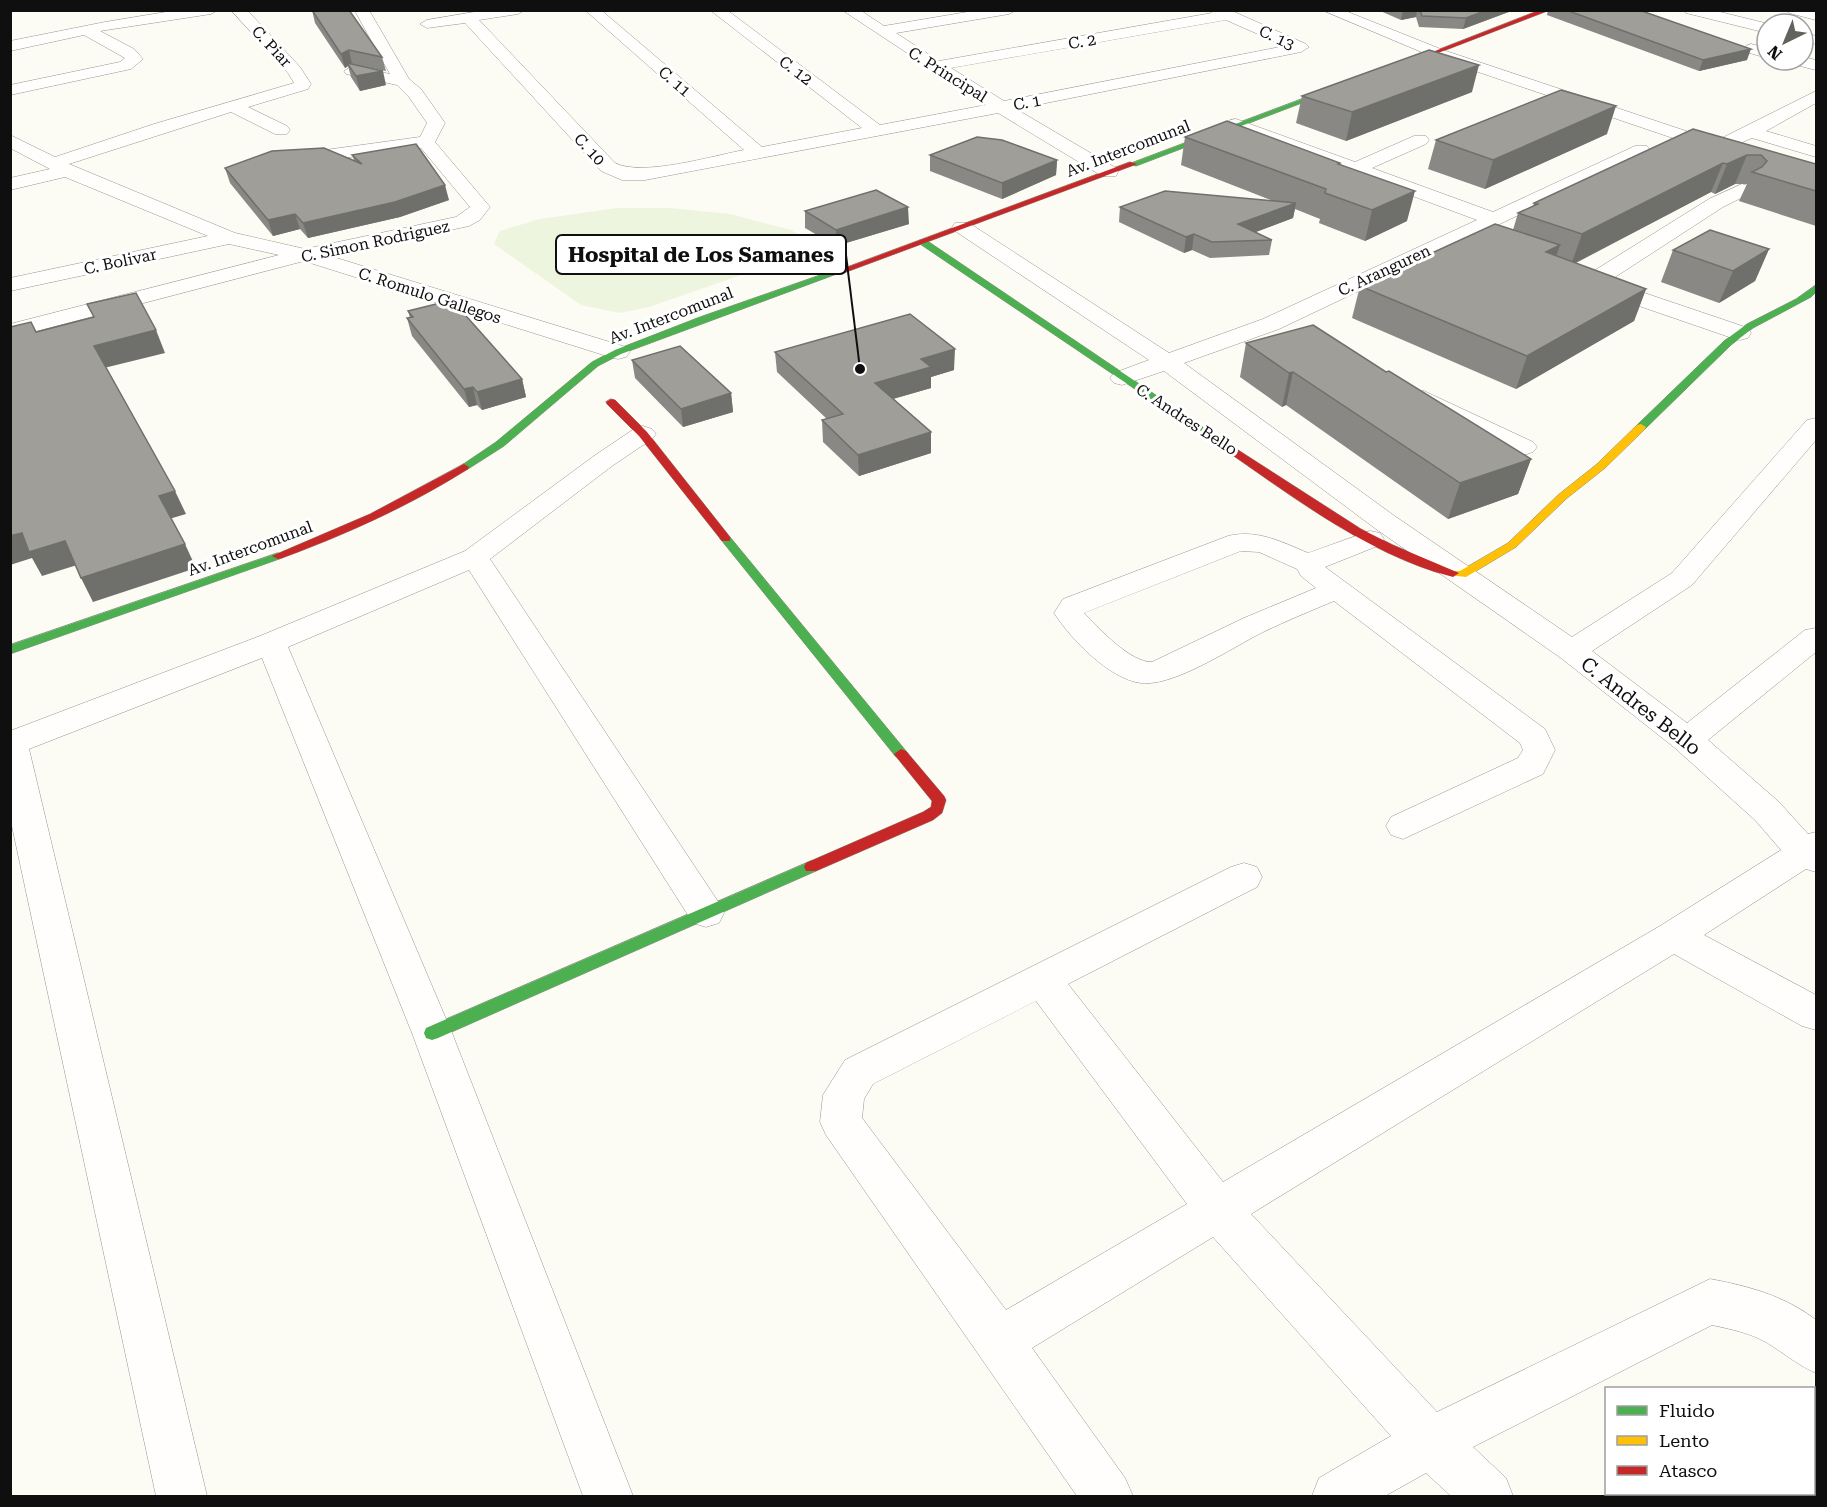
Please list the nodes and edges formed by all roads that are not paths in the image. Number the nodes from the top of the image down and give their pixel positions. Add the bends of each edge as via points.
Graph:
1 (109, 10) edge
2 (211, 10) edge
3 (238, 10) edge
4 (518, 10) edge
5 (592, 10) edge
6 (717, 10) edge
7 (849, 10) edge
8 (1009, 10) edge
9 (1329, 10) edge
10 (1350, 10) edge
11 (1547, 10) edge
12 (1691, 10) edge
13 (1794, 10) edge
14 (363, 13) dead end
15 (1222, 13) edge
16 (1816, 16) edge
17 (469, 18) junction
18 (427, 24) dead end
19 (1755, 25) edge
20 (105, 26) junction
21 (17, 30) dead end
22 (86, 30) junction
23 (882, 31) junction
24 (51, 38) junction
25 (10, 46) edge
26 (1296, 49) joint
27 (1751, 49) edge
28 (1755, 50) edge
29 (1442, 51) junction
30 (937, 66) junction
31 (352, 71) edge
32 (1381, 72) edge
33 (1359, 80) edge
34 (402, 81) junction
35 (10, 90) edge
36 (1816, 96) edge
37 (231, 106) junction
38 (1001, 107) junction
39 (1786, 113) junction
40 (1806, 118) dead end
41 (1236, 124) junction
42 (281, 130) dead end
43 (876, 130) junction
44 (1750, 132) junction
45 (10, 140) edge
46 (1420, 140) dead end
47 (426, 142) junction
48 (1294, 145) junction
49 (1718, 147) junction
50 (1641, 150) edge
51 (757, 152) junction
52 (1816, 152) edge
53 (1738, 154) edge
54 (282, 159) edge
55 (59, 168) junction
56 (1356, 168) junction
57 (1109, 172) junction
58 (10, 184) edge
59 (1742, 190) edge
60 (1441, 199) junction
61 (1492, 219) junction
62 (962, 227) junction
63 (1458, 236) junction
64 (229, 238) junction
65 (923, 242) junction
66 (1480, 243) edge
67 (305, 255) junction
68 (1569, 274) edge
69 (1592, 282) junction
70 (10, 285) edge
71 (1816, 288) edge
72 (1271, 324) junction
73 (10, 331) edge
74 (1740, 333) junction
75 (1302, 339) edge
76 (618, 352) junction
77 (1168, 363) junction
78 (1122, 378) junction
79 (1408, 390) edge
80 (611, 402) dead end
81 (1816, 425) edge
82 (643, 435) junction
83 (1524, 447) dead end
84 (1370, 539) junction
85 (475, 557) junction
86 (1311, 565) junction
87 (1462, 575) junction
88 (1336, 590) junction
89 (1816, 637) edge
90 (272, 643) junction
91 (10, 650) edge
92 (1572, 651) junction
93 (1687, 740) junction
94 (1403, 826) dead end
95 (1812, 853) edge
96 (1244, 877) dead end
97 (706, 913) junction
98 (1673, 936) junction
99 (1041, 978) junction
100 (1816, 1014) edge
101 (432, 1034) junction
102 (1217, 1209) junction
103 (999, 1341) junction
104 (1816, 1349) edge
105 (1430, 1442) junction
106 (181, 1497) edge
107 (608, 1497) edge
108 (1107, 1497) edge
109 (1337, 1497) edge
110 (1488, 1497) edge

1 - 20 street
2 - 20 street
3 - 37 street, C. Piar via 303,84
4 - 17 street
5 - 51 street, C. 11
6 - 43 street, C. 12
7 - 23 street, C. Principal
8 - 23 street
9 - 29 street
10 - 29 street
11 - 29 street
12 - 19 street
13 - 16 street
14 - 34 street
15 - 26 street, C. 13 via 1301,46
15 - 30 street, C. 2
17 - 18 street
17 - 51 street, C. 10 via 608,167 621,174 645,174
20 - 22 street
21 - 24 street
22 - 24 street
22 - 35 street via 135,58 125,66
23 - 30 street, C. Principal
24 - 25 street
26 - 38 street, C. 1
27 - 28 street
29 - 32 street
29 - 49 street
30 - 38 street, C. Principal
31 - 34 street
33 - 41 street, Av. Intercomunal
34 - 47 street via 436,123
36 - 39 street
37 - 42 street
37 - 55 street
38 - 43 street, C. 1
38 - 57 street, C. Principal
39 - 40 street
39 - 44 street
41 - 48 street
41 - 57 street, Av. Intercomunal
43 - 51 street, C. 1
44 - 49 street
44 - 52 street
45 - 55 street, C. Romulo Gallegos
46 - 56 street
47 - 54 street
47 - 67 street, C. Simon Rodriguez via 480,207 473,216 462,222
48 - 56 street
48 - 60 street via 1280,154 1283,158 1402,201 1424,206
49 - 53 street
50 - 61 street, C. Aranguren
55 - 58 street
55 - 64 street, C. Romulo Gallegos
56 - 60 street
57 - 62 street, Av. Intercomunal
59 - 69 street via 1716,202
60 - 61 street
61 - 63 street, C. Aranguren
62 - 65 street, Av. Intercomunal
62 - 77 street, C. Andres Bello
63 - 66 street
63 - 72 street, C. Aranguren
64 - 67 street, C. Romulo Gallegos
64 - 70 street, C. Bolivar
65 - 76 street, Av. Intercomunal
65 - 78 street, C. Andres Bello
67 - 73 street, C. Simon Rodriguez
67 - 76 street, C. Romulo Gallegos
68 - 69 street
69 - 74 street
71 - 74 street via 1802,300
72 - 75 street
72 - 77 street, C. Aranguren
74 - 87 street via 1512,545
76 - 91 street, Av. Intercomunal via 595,364 500,444 419,496 341,533
77 - 78 street, C. Aranguren
77 - 87 street, C. Andres Bello
78 - 84 street, C. Andres Bello
79 - 83 street
80 - 82 street
81 - 92 street via 1682,579
82 - 85 street
82 - 97 street via 939,801 937,809 928,816
84 - 86 street
84 - 87 street, C. Andres Bello via 1423,564
85 - 90 street
85 - 97 street
86 - 88 street via 1311,570
86 - 88 street via 1264,544 1238,542 1073,605 1069,613 1073,622 1116,659 1141,673 1151,673 1161,672 1244,629
87 - 92 street, C. Andres Bello
88 - 94 street via 1533,737 1539,750 1531,766
89 - 93 street
90 - 101 street
90 - 106 street via 10,743
92 - 93 street, C. Andres Bello
93 - 95 street, C. Andres Bello
95 - 98 street
96 - 99 street
97 - 101 street
98 - 100 street
98 - 102 street
99 - 102 street
99 - 103 street via 859,1072 844,1095 840,1122
101 - 107 street
102 - 103 street
102 - 105 street
103 - 108 street
104 - 105 street via 1791,1330 1750,1310 1710,1302
105 - 109 street
105 - 110 street

